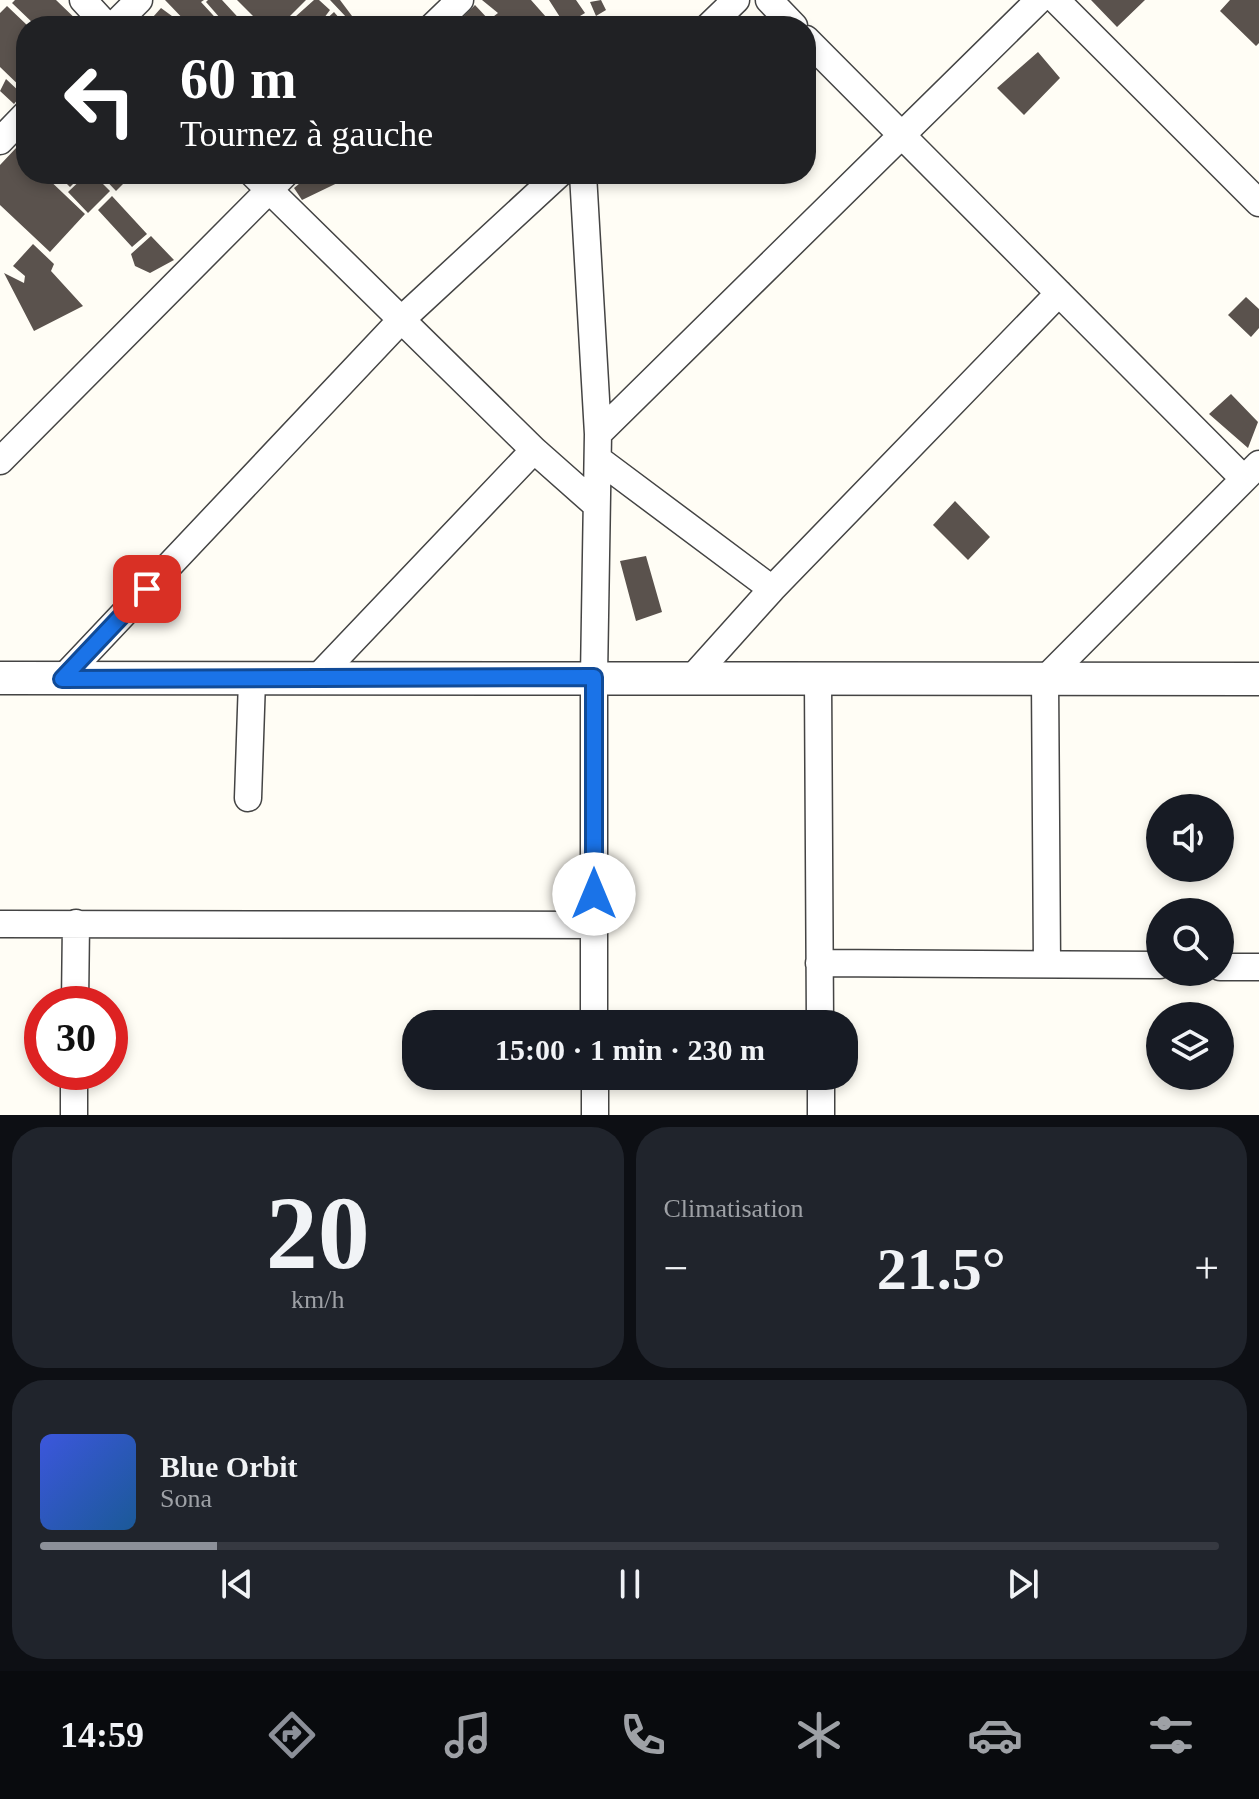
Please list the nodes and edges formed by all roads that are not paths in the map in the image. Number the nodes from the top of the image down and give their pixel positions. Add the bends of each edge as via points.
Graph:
1 (83, 0) edge
2 (139, 0) edge
3 (460, 0) edge
4 (736, 0) edge
5 (769, 0) edge
6 (1039, 0) edge
7 (1056, 0) edge
8 (100, 16) edge
9 (121, 16) edge
10 (443, 16) edge
11 (719, 16) edge
12 (784, 16) edge
13 (816, 49) edge
14 (16, 124) edge
15 (902, 138) junction
16 (0, 141) edge
17 (264, 184) edge
18 (274, 184) edge
19 (548, 184) edge
20 (584, 184) edge
21 (1259, 203) edge
22 (1059, 293) junction
23 (402, 319) junction
24 (598, 447) junction
25 (534, 450) junction
26 (0, 461) edge
27 (1251, 472) edge
28 (595, 504) junction
29 (772, 589) junction
30 (318, 677) junction
31 (594, 677) junction
32 (0, 678) edge
33 (692, 678) junction
34 (62, 679) junction
35 (1045, 679) junction
36 (1259, 679) edge
37 (252, 680) junction
38 (818, 680) junction
39 (248, 798) dead end
40 (76, 923) junction
41 (0, 924) edge
42 (594, 925) junction
43 (819, 963) junction
44 (1047, 963) junction
45 (1146, 965) edge
46 (1234, 967) edge
47 (1259, 967) edge
48 (75, 986) edge
49 (594, 1010) edge
50 (820, 1010) edge
51 (74, 1090) edge
52 (595, 1090) edge
53 (821, 1090) edge
54 (74, 1115) edge
55 (595, 1115) edge
56 (821, 1115) edge

1 - 8 street
2 - 9 street
3 - 10 street
4 - 11 street
5 - 12 street
6 - 15 street
7 - 21 street
13 - 15 street
14 - 16 street
15 - 22 street
15 - 24 street
17 - 26 street
18 - 23 street
19 - 23 street
20 - 24 street
22 - 27 street
22 - 29 street
23 - 25 street
23 - 34 street
24 - 28 street
24 - 29 street
25 - 28 street
25 - 30 street
27 - 35 street
28 - 31 street
29 - 33 street
30 - 31 street
30 - 37 street
31 - 33 street
31 - 42 street
32 - 34 street
33 - 38 street
34 - 37 street
35 - 36 street
35 - 38 street
35 - 44 street
37 - 39 street
38 - 43 street
40 - 41 street
40 - 42 street
40 - 48 street
42 - 49 street
43 - 44 street
43 - 50 street
44 - 45 street
46 - 47 street
51 - 54 street
52 - 55 street
53 - 56 street

